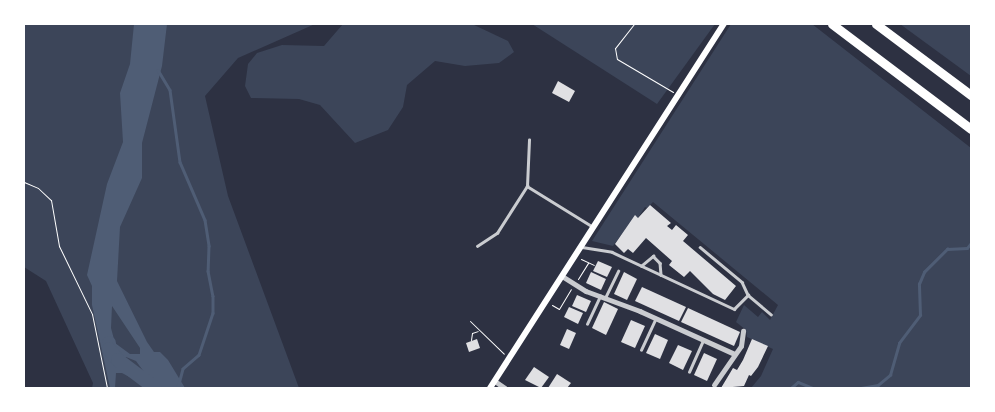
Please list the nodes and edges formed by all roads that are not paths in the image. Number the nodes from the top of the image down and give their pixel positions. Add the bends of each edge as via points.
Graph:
1 (724, 24) edge
2 (832, 24) edge
3 (876, 24) edge
4 (971, 95) edge
5 (971, 130) edge
6 (529, 140) dead end
7 (527, 186) junction
8 (594, 227) junction
9 (477, 246) dead end
10 (581, 247) junction
11 (700, 247) dead end
12 (641, 266) junction
13 (618, 270) dead end
14 (661, 275) junction
15 (562, 276) junction
16 (748, 295) junction
17 (602, 297) junction
18 (770, 314) dead end
19 (656, 318) junction
20 (587, 324) dead end
21 (743, 331) dead end
22 (704, 340) junction
23 (641, 350) dead end
24 (735, 354) junction
25 (689, 372) dead end
26 (495, 381) junction
27 (714, 385) dead end
28 (490, 388) edge
29 (504, 388) edge

1 - 8 main road
2 - 5 highway
3 - 4 highway
6 - 7 lane
7 - 8 lane
7 - 9 lane via 497,233
8 - 10 main road
10 - 12 lane via 612,252
10 - 15 main road
11 - 16 lane via 742,282
12 - 14 lane
12 - 14 lane via 653,256 660,263
13 - 17 lane
14 - 16 lane via 734,309
15 - 17 street
15 - 26 main road
16 - 18 lane
17 - 19 street
17 - 20 lane
19 - 22 street
19 - 23 lane
21 - 24 street via 742,342
22 - 24 street
22 - 25 lane
24 - 27 street
26 - 28 main road
26 - 29 street

